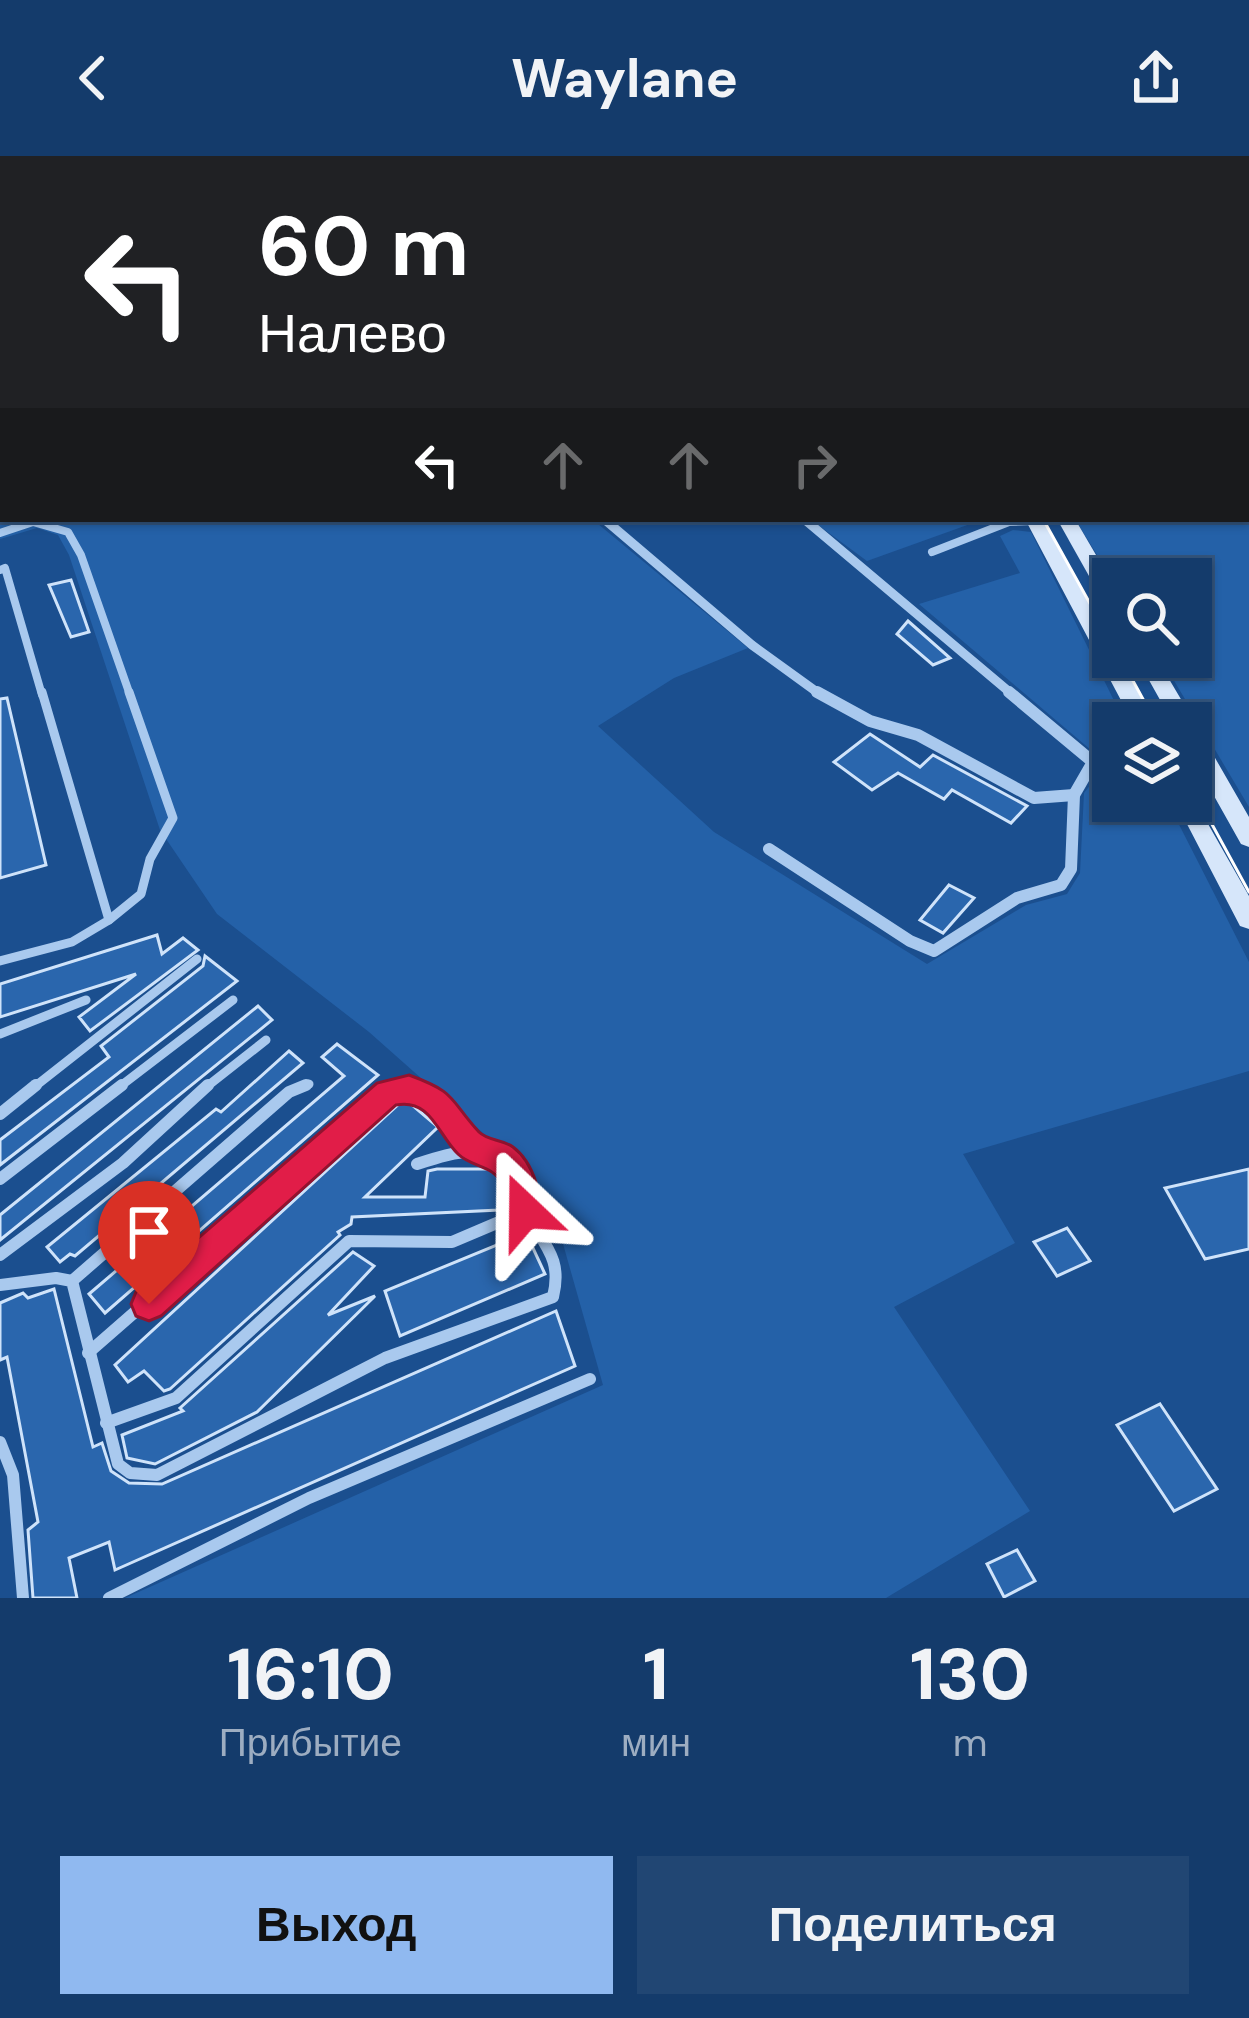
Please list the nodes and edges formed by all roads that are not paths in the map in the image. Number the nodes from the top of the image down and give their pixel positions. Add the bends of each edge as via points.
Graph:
1 (31, 522) edge
2 (37, 522) edge
3 (608, 522) edge
4 (808, 522) edge
5 (1009, 522) edge
6 (1035, 522) edge
7 (1068, 522) edge
8 (0, 532) edge
9 (932, 552) dead end
10 (1092, 564) edge
11 (0, 570) edge
12 (1133, 702) edge
13 (1092, 760) edge
14 (1092, 765) edge
15 (1212, 772) edge
16 (1074, 796) junction
17 (1197, 822) edge
18 (1249, 838) edge
19 (770, 849) dead end
20 (1249, 919) edge
21 (109, 920) junction
22 (197, 959) dead end
23 (0, 961) edge
24 (86, 1000) dead end
25 (233, 1000) dead end
26 (0, 1034) edge
27 (266, 1040) dead end
28 (309, 1084) dead end
29 (0, 1114) edge
30 (472, 1147) junction
31 (417, 1164) dead end
32 (0, 1179) edge
33 (525, 1211) junction
34 (0, 1255) edge
35 (72, 1281) junction
36 (0, 1285) edge
37 (88, 1353) junction
38 (590, 1379) dead end
39 (106, 1424) junction
40 (0, 1442) edge
41 (15, 1522) junction
42 (0, 1530) edge
43 (23, 1598) edge
44 (109, 1598) edge

1 - 8 lane
2 - 21 lane via 68,532 81,555 173,818 142,893
3 - 16 street via 827,699 917,735 1034,799
4 - 13 street
5 - 9 lane
6 - 12 street
7 - 10 street
11 - 21 lane
14 - 16 street
15 - 18 street
16 - 19 street via 1071,869 1061,885 1017,898 934,951
17 - 20 street
21 - 23 lane via 72,942
22 - 29 lane
24 - 26 lane
25 - 32 lane
27 - 34 lane
28 - 35 lane via 289,1092
30 - 31 lane
30 - 33 lane via 501,1157 519,1179
30 - 37 lane via 440,1103 409,1089 388,1093
33 - 39 lane via 452,1242 350,1241 176,1398
33 - 39 lane via 550,1242 560,1276 553,1297 385,1358 157,1474 118,1464
35 - 36 lane
35 - 37 lane
37 - 39 lane
38 - 44 lane via 309,1498
40 - 41 lane via 13,1475
41 - 42 lane
41 - 43 lane

